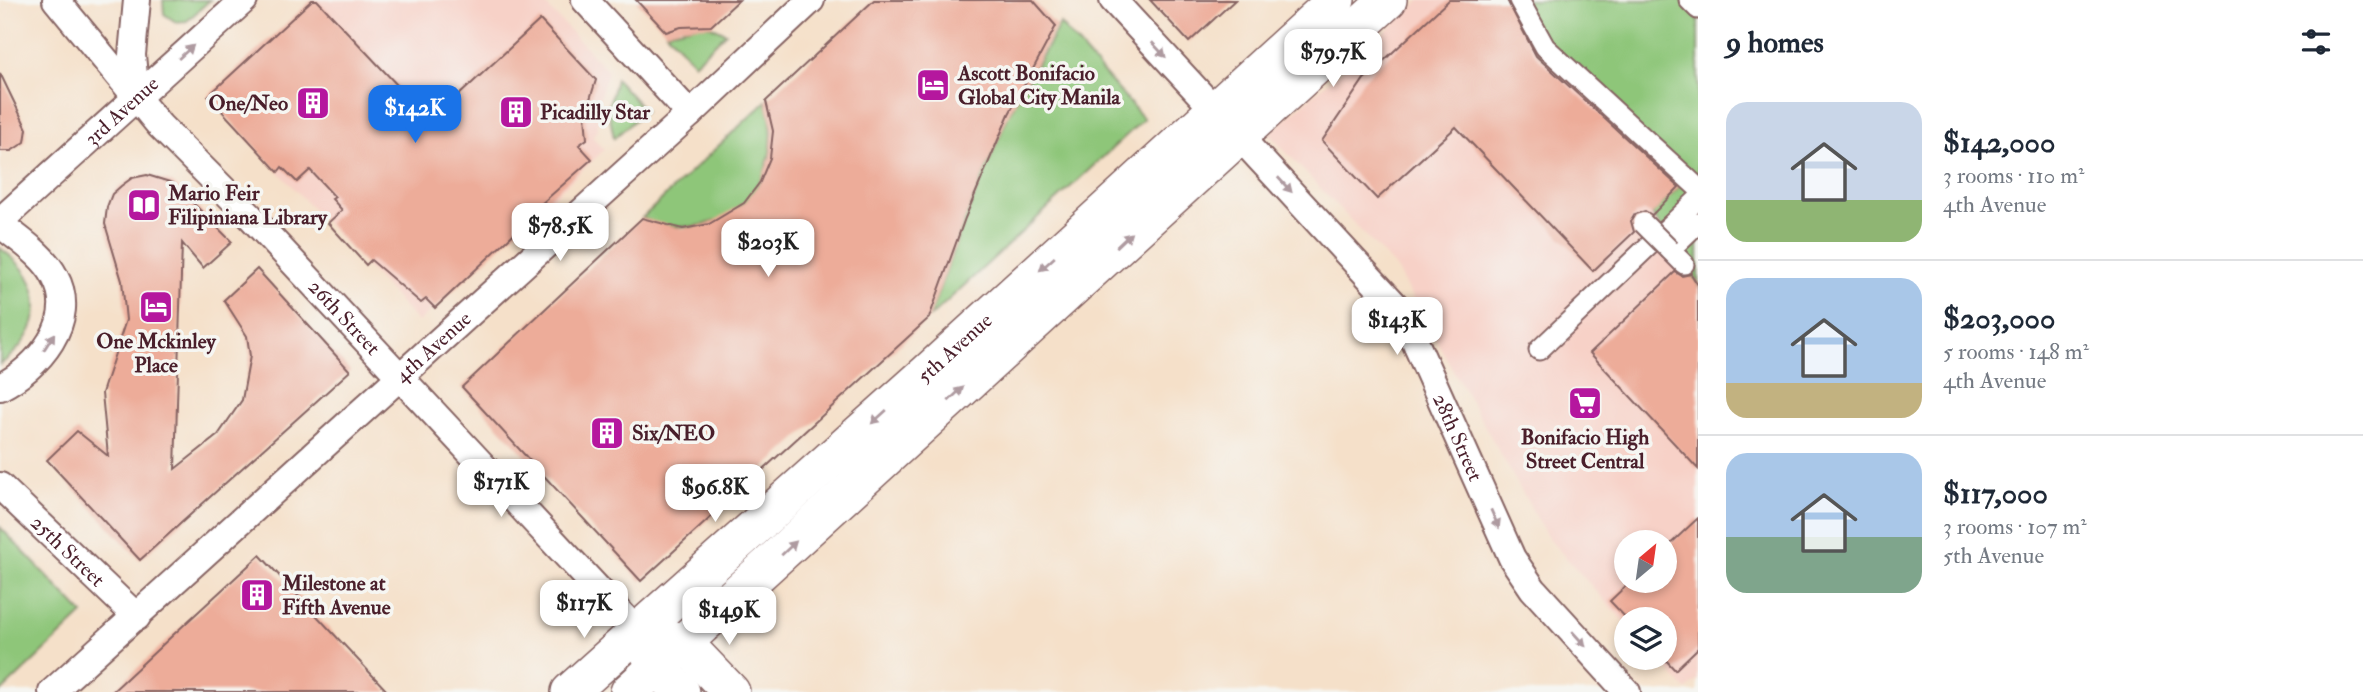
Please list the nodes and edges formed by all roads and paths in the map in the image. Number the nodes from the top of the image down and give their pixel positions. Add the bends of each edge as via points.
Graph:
1 (56, 0) edge
2 (137, 0) edge
3 (244, 0) edge
4 (585, 0) edge
5 (811, 0) edge
6 (1113, 0) edge
7 (1336, 0) edge
8 (1388, 0) edge
9 (1519, 0) edge
10 (1689, 0) edge
11 (1698, 9) edge
12 (136, 98) junction
13 (690, 114) junction
14 (1227, 123) junction
15 (1698, 188) edge
16 (1698, 199) edge
17 (0, 223) edge
18 (1643, 223) dead end
19 (1698, 223) edge
20 (1539, 350) dead end
21 (399, 377) junction
22 (0, 387) edge
23 (0, 486) edge
24 (137, 617) junction
25 (638, 631) junction
26 (684, 643) junction
27 (669, 680) edge
28 (52, 692) edge
29 (570, 692) edge
30 (629, 692) edge
31 (732, 692) edge
32 (1627, 692) edge

1 - 12 street, 26th Street
2 - 12 street via 132,55
12 -> 3 street, 3rd Avenue
4 - 13 street
5 - 13 street, 4th Avenue
6 -> 14 street, 28th Street
7 - 14 main road, 5th Avenue
8 - 14 main road, 5th Avenue
9 - 15 street via 1545,47
10 - 11 street
12 - 17 street, 3rd Avenue
12 - 21 street, 26th Street
13 - 21 street, 4th Avenue
14 -> 25 main road, 5th Avenue
26 -> 14 main road, 5th Avenue
14 -> 32 street, 28th Street via 1394,304 1512,558 1533,589
16 - 20 street
22 -> 17 street via 32,365 51,342 61,320 62,298 55,277 42,260
18 - 19 street, bridge via 1677,257
21 - 24 street, 4th Avenue
21 - 25 street, 26th Street
23 - 24 street, 25th Street
24 - 28 street, 4th Avenue
25 - 26 main road
25 - 27 main road, 26th Street
25 - 29 main road, 5th Avenue
26 - 27 main road, 5th Avenue
26 - 31 main road
27 - 30 main road, 5th Avenue

